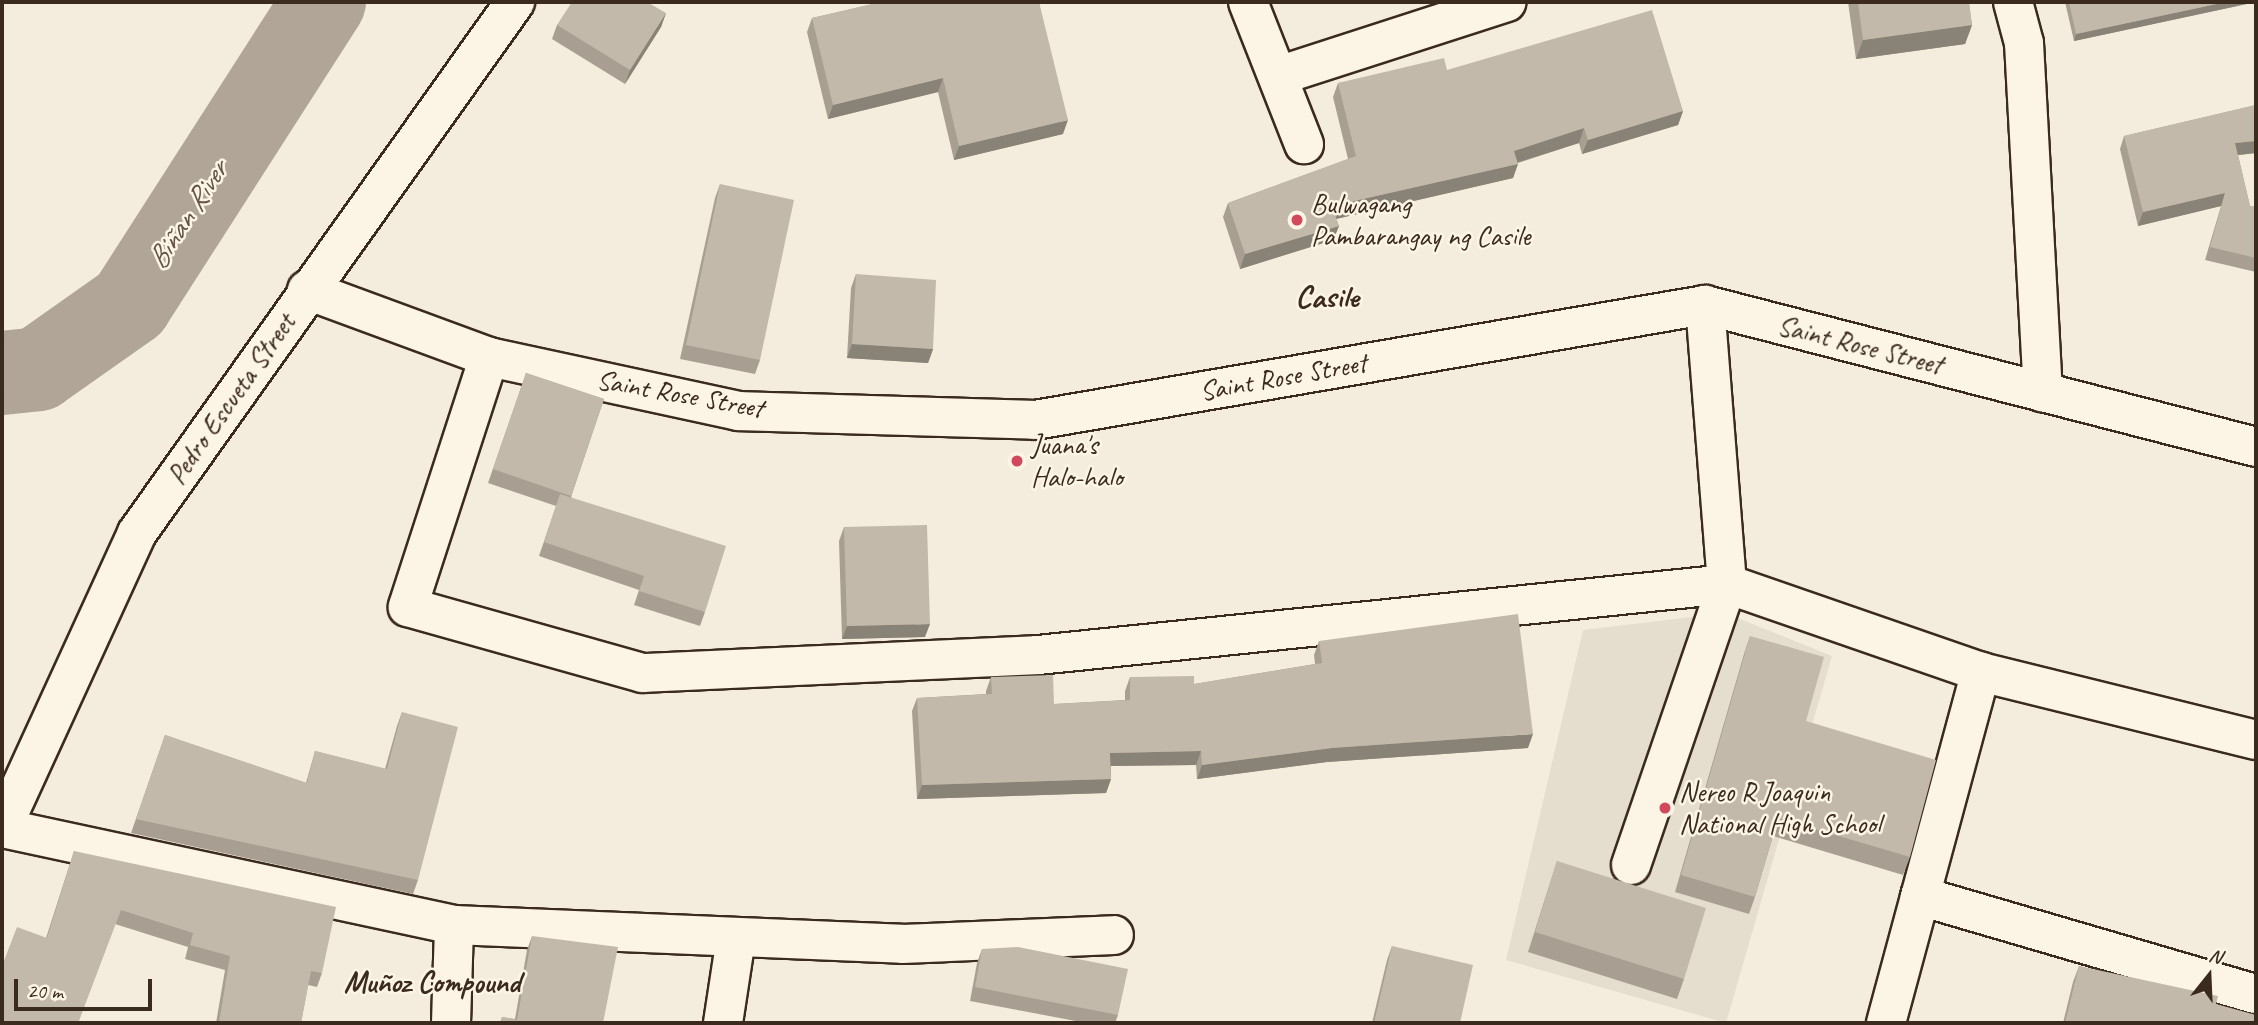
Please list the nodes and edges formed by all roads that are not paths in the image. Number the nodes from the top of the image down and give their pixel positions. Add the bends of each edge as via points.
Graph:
1 (514, 2) edge
2 (1248, 2) edge
3 (1507, 2) edge
4 (2013, 2) edge
5 (1281, 75) junction
6 (1304, 144) dead end
7 (307, 290) junction
8 (1705, 305) junction
9 (489, 357) junction
10 (2043, 392) junction
11 (2256, 447) edge
12 (1727, 584) junction
13 (1981, 672) junction
14 (2256, 740) edge
15 (2, 828) edge
16 (1631, 865) dead end
17 (1920, 895) junction
18 (454, 925) junction
19 (1114, 935) dead end
20 (736, 938) junction
21 (2256, 994) edge
22 (452, 1023) edge
23 (723, 1023) edge
24 (1885, 1023) edge

1 - 7 street, Pedro Escueta Street
2 - 5 street
3 - 5 street
4 - 10 street via 2024,43
5 - 6 street
7 - 9 street, Saint Rose Street
7 - 15 street, Pedro Escueta Street via 137,533
8 - 9 street, Saint Rose Street via 1035,420 738,411
8 - 10 street, Saint Rose Street
8 - 12 street
9 - 12 street via 408,607 643,673 1038,655
10 - 11 street, Saint Rose Street
12 - 13 street
12 - 16 street
13 - 14 street
13 - 17 street
15 - 18 street
17 - 21 street
17 - 24 street
18 - 20 street
18 - 22 street
19 - 20 street via 902,944
20 - 23 street

